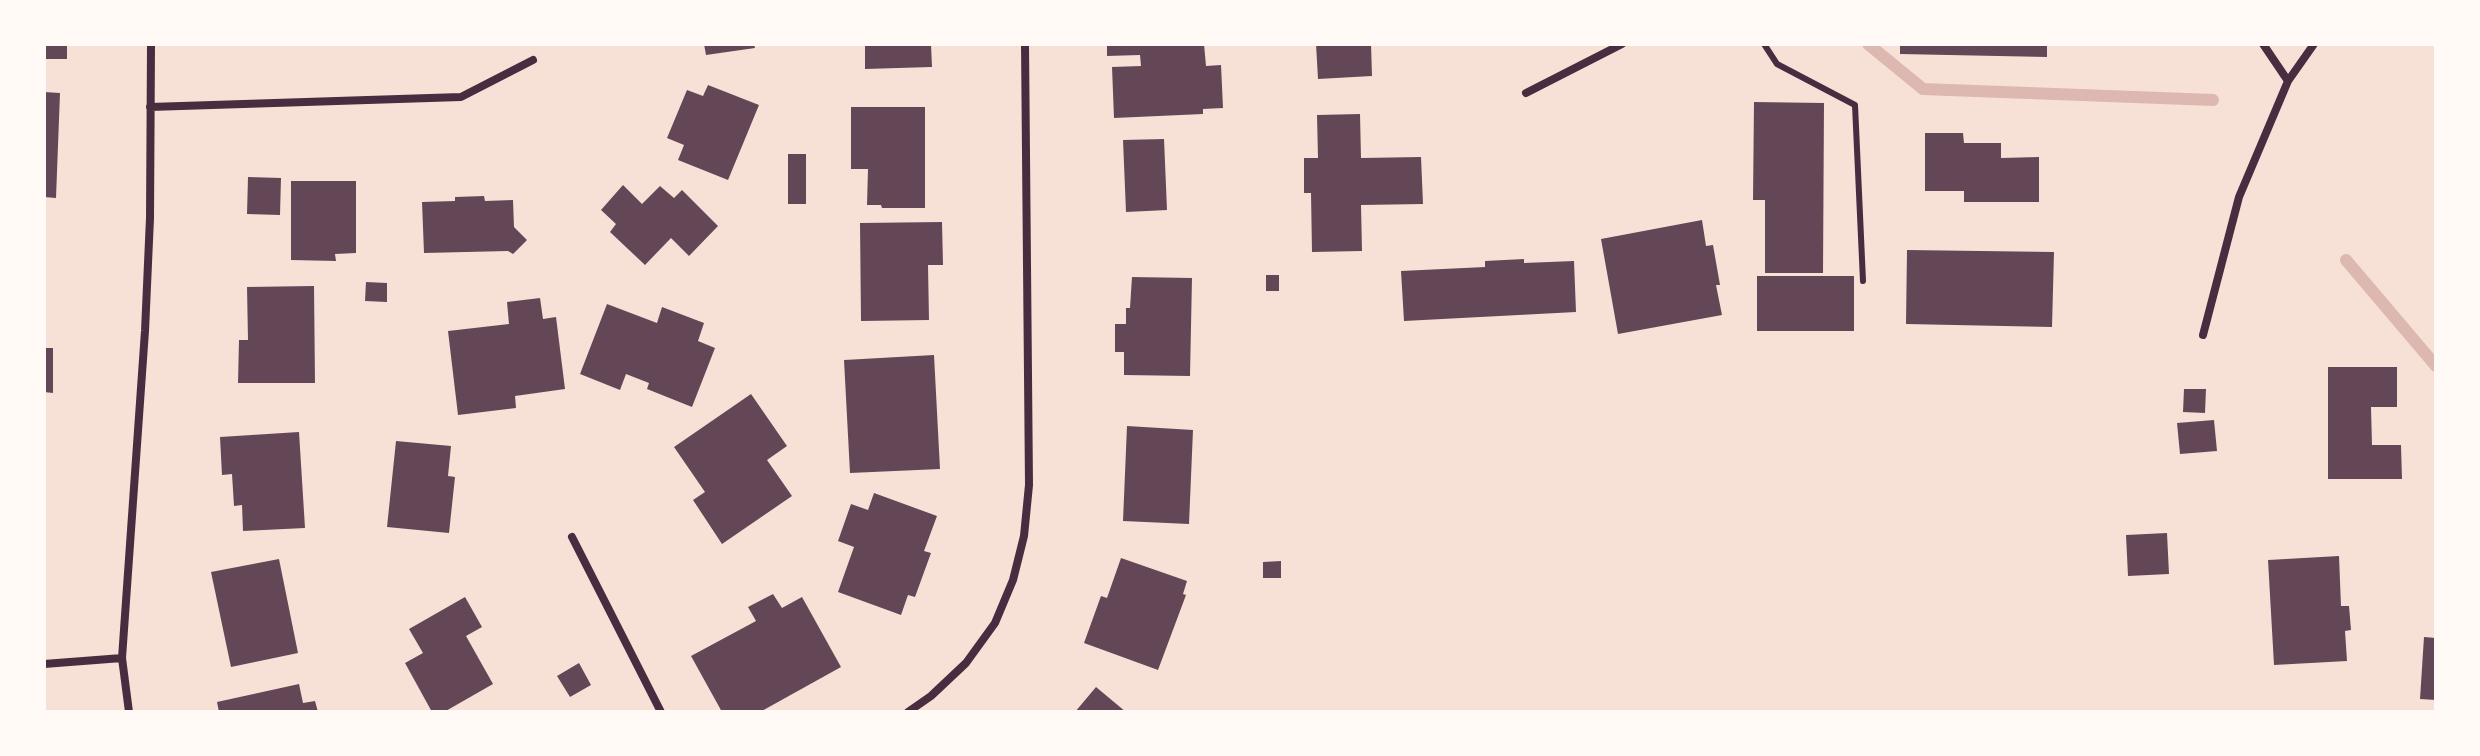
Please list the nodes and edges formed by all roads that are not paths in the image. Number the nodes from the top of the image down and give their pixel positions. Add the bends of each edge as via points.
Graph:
1 (151, 44) edge
2 (1025, 44) edge
3 (1622, 44) edge
4 (1764, 44) edge
5 (2263, 44) edge
6 (2314, 44) edge
7 (533, 60) dead end
8 (2288, 81) junction
9 (1526, 93) dead end
10 (150, 107) junction
11 (1863, 281) dead end
12 (2203, 335) dead end
13 (572, 537) dead end
14 (122, 658) junction
15 (44, 664) edge
16 (129, 712) edge
17 (661, 712) edge
18 (908, 712) edge

1 - 10 street
2 - 18 street via 1029,485 1024,536 995,623 966,663
3 - 9 street
4 - 11 lane via 1777,64 1855,105
5 - 8 street
6 - 8 street
7 - 10 street via 461,97
8 - 12 street via 2239,197
10 - 14 street via 145,331
13 - 17 street
14 - 15 street
14 - 16 street

